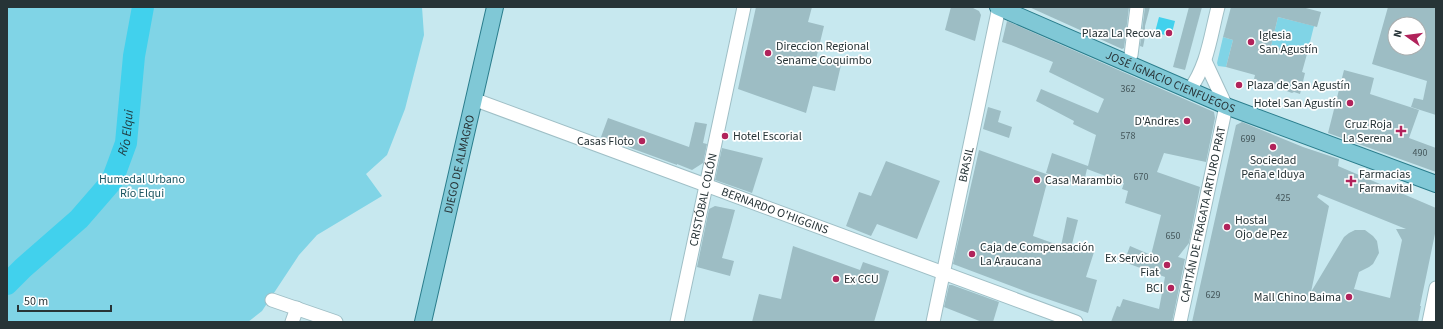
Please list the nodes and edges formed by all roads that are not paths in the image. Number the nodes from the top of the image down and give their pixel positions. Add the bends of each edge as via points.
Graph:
1 (495, 7) edge
2 (744, 7) edge
3 (999, 7) edge
4 (1138, 7) edge
5 (1218, 7) edge
6 (1131, 55) dead end
7 (1205, 61) junction
8 (1189, 91) junction
9 (473, 99) junction
10 (1226, 106) junction
11 (1436, 184) edge
12 (706, 186) junction
13 (944, 272) junction
14 (1436, 288) edge
15 (272, 300) dead end
16 (297, 308) junction
17 (292, 322) edge
18 (336, 322) edge
19 (423, 322) edge
20 (677, 322) edge
21 (933, 322) edge
22 (1076, 322) edge
23 (1180, 322) edge
24 (1429, 322) edge

1 - 9 main road, DIEGO DE ALMAGRO
2 - 12 street, CRISTÓBAL COLÓN
3 - 8 main road, JOSÉ IGNACIO CIENFUEGOS
3 - 13 street, BRASIL
4 - 6 street
5 - 7 street
7 - 8 street
7 - 10 street
8 - 10 main road, JOSÉ IGNACIO CIENFUEGOS
9 - 12 street, BERNARDO O'HIGGINS
9 - 19 main road, DIEGO DE ALMAGRO
10 - 11 main road, JOSÉ IGNACIO CIENFUEGOS via 1318,135
10 - 23 street, CAPITÁN DE FRAGATA ARTURO PRAT
12 - 13 street, BERNARDO O'HIGGINS
12 - 20 street, CRISTÓBAL COLÓN
13 - 21 street, BRASIL
13 - 22 street, BERNARDO O'HIGGINS
14 - 24 street
15 - 16 street
16 - 17 street
16 - 18 street

